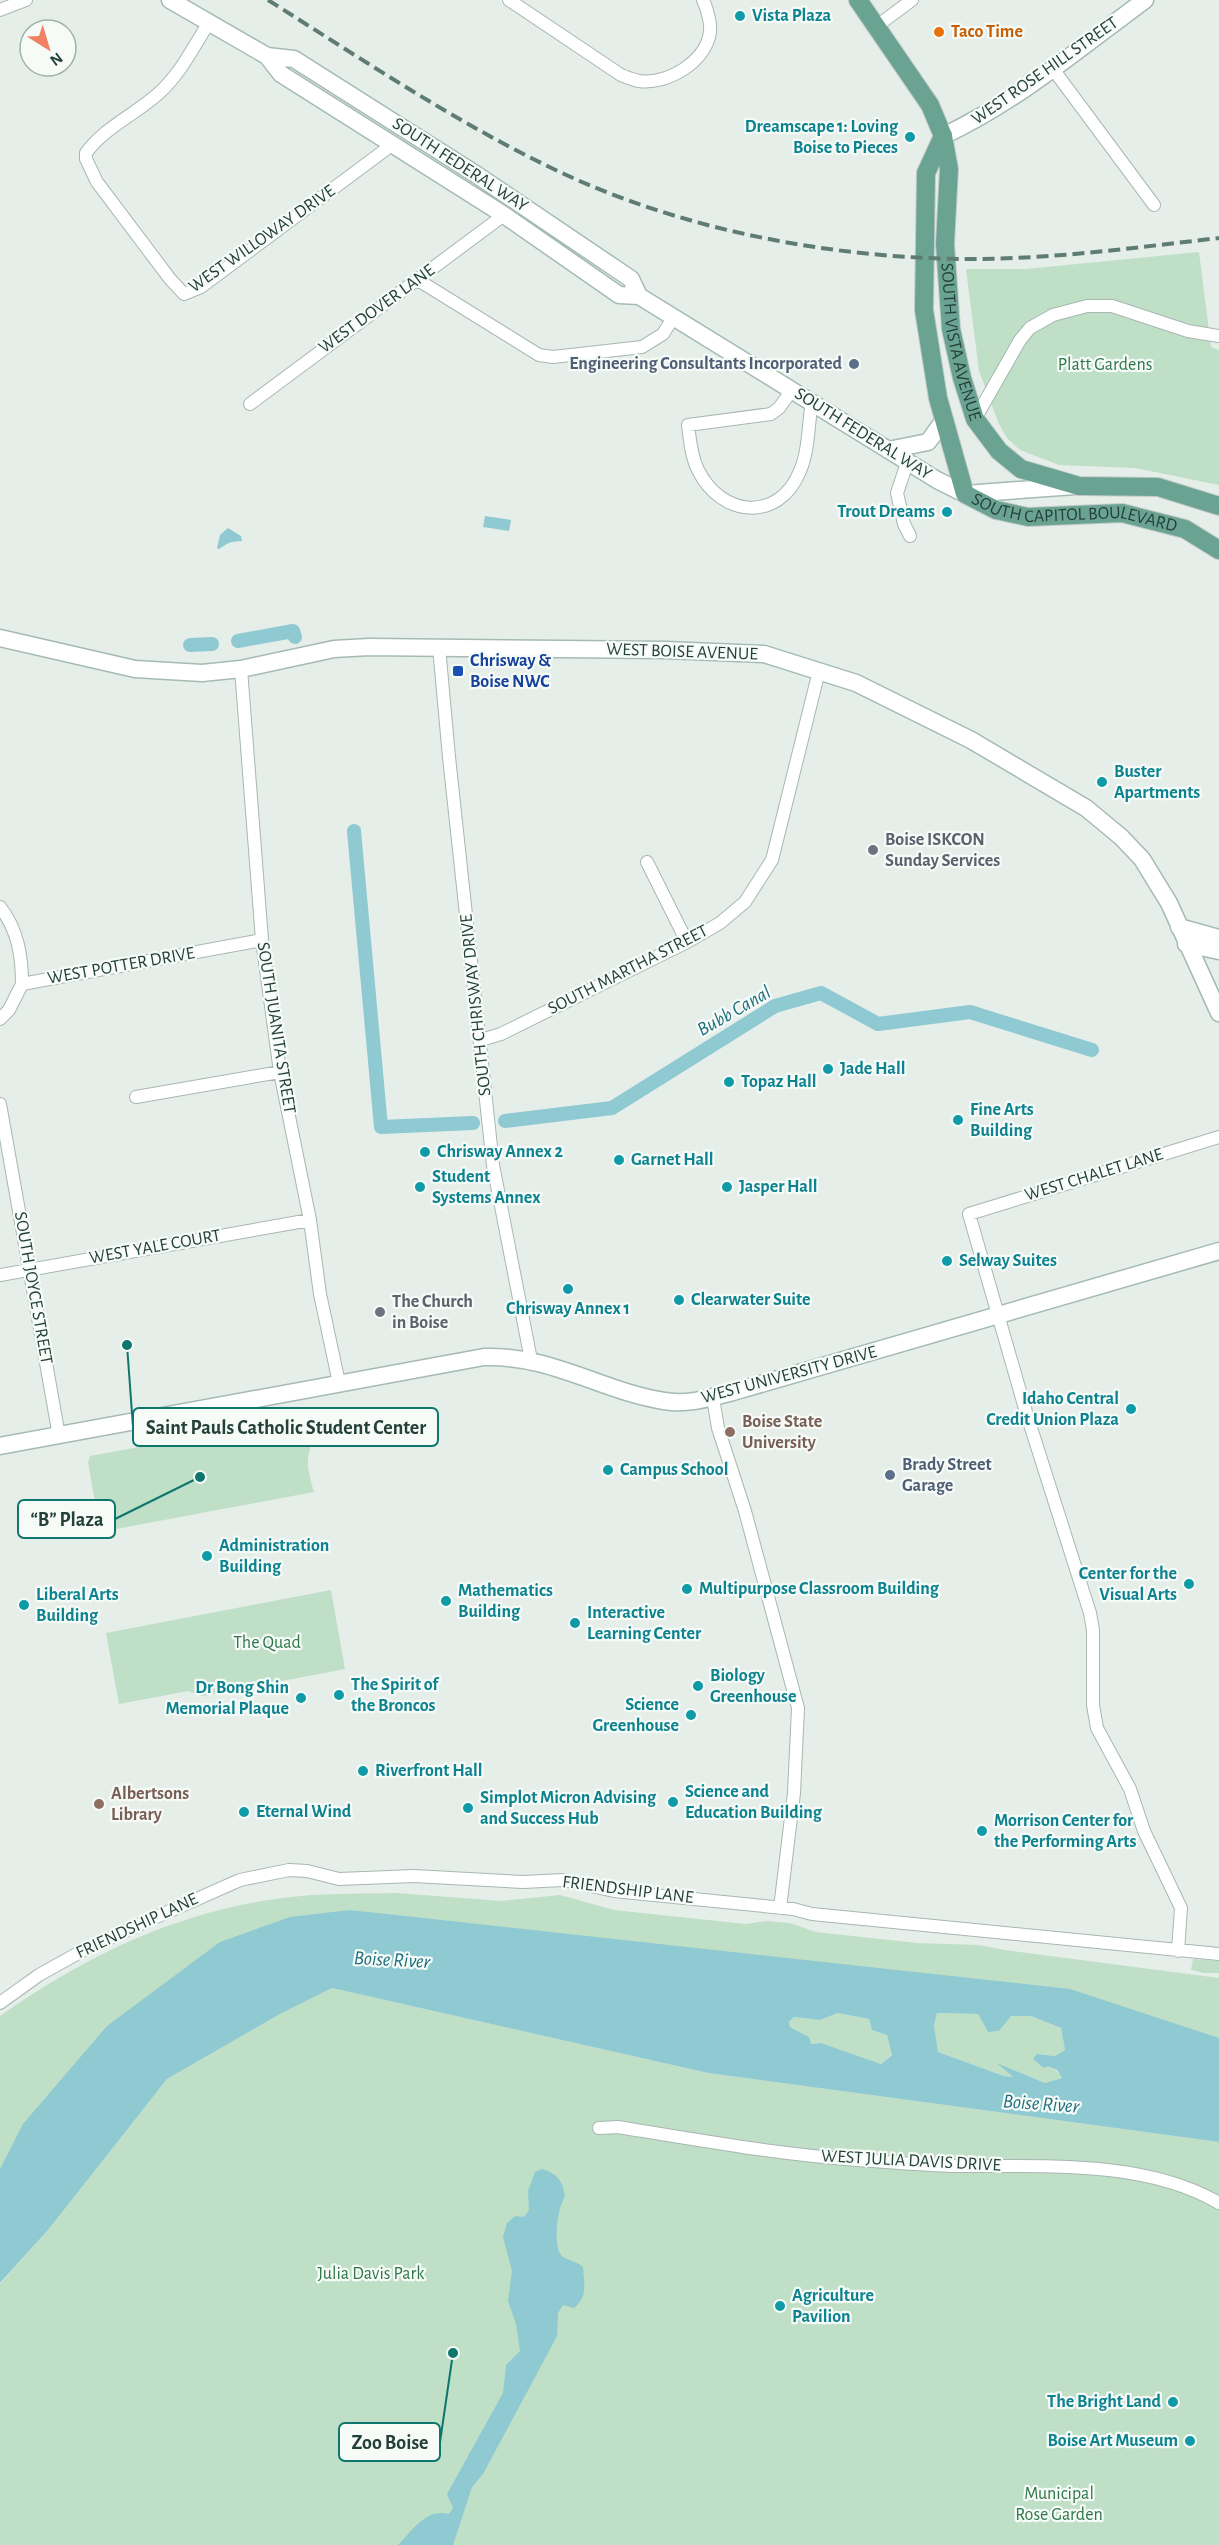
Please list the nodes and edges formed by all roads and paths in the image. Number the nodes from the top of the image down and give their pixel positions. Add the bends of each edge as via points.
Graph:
1 (26, 0) edge
2 (170, 0) edge
3 (509, 0) edge
4 (703, 0) edge
5 (858, 0) edge
6 (912, 0) edge
7 (1145, 0) edge
8 (0, 10) edge
9 (208, 24) junction
10 (877, 26) junction
11 (267, 56) junction
12 (1053, 69) junction
13 (943, 136) junction
14 (393, 144) junction
15 (1154, 205) dead end
16 (504, 215) junction
17 (418, 280) junction
18 (639, 296) junction
19 (673, 318) junction
20 (1219, 336) edge
21 (792, 390) junction
22 (812, 402) junction
23 (250, 404) dead end
24 (975, 419) junction
25 (944, 420) junction
26 (888, 450) junction
27 (907, 463) junction
28 (1079, 486) junction
29 (966, 495) junction
30 (1218, 504) edge
31 (910, 536) dead end
32 (1219, 550) edge
33 (0, 638) edge
34 (439, 647) junction
35 (241, 669) junction
36 (819, 671) junction
37 (647, 862) dead end
38 (0, 907) edge
39 (1179, 927) junction
40 (1219, 939) edge
41 (262, 940) junction
42 (687, 942) junction
43 (1186, 944) junction
44 (1219, 951) edge
45 (21, 984) junction
46 (1219, 1013) edge
47 (0, 1019) edge
48 (481, 1040) junction
49 (280, 1072) junction
50 (136, 1098) dead end
51 (0, 1104) edge
52 (1219, 1137) edge
53 (310, 1220) junction
54 (1219, 1251) edge
55 (31, 1269) junction
56 (0, 1275) edge
57 (997, 1316) junction
58 (531, 1360) junction
59 (339, 1383) junction
60 (713, 1398) junction
61 (58, 1436) junction
62 (0, 1446) edge
63 (780, 1908) junction
64 (1178, 1951) junction
65 (1219, 1954) edge
66 (0, 2003) edge
67 (599, 2128) dead end
68 (1219, 2203) edge

1 - 8 street
2 - 9 street, SOUTH FEDERAL WAY
3 - 4 street via 621,75 639,81 665,79 688,67 702,51 710,32
5 - 10 main road, SOUTH VISTA AVENUE
6 - 10 street
7 - 12 street, WEST ROSE HILL STREET
9 - 11 street, SOUTH FEDERAL WAY
9 - 14 street, WEST WILLOWAY DRIVE via 178,73 86,153 97,182 184,294 201,287
10 - 13 main road, SOUTH VISTA AVENUE via 930,105
11 - 14 street, SOUTH FEDERAL WAY via 281,74
11 - 18 street, SOUTH FEDERAL WAY via 294,59 477,175 632,279
12 - 13 street, WEST ROSE HILL STREET via 971,123
12 - 15 street
13 - 24 main road, SOUTH VISTA AVENUE via 949,169 945,244 951,329
13 - 25 main road, SOUTH VISTA AVENUE via 926,173 923,283 924,310
14 - 16 street, SOUTH FEDERAL WAY
16 - 17 street, WEST DOVER LANE
16 - 18 street, SOUTH FEDERAL WAY via 619,295
17 - 19 street via 539,355 642,348 663,334
17 - 23 street, WEST DOVER LANE
18 - 19 street, SOUTH FEDERAL WAY
19 - 21 street, SOUTH FEDERAL WAY
20 - 24 street via 1188,331 1112,306 1087,306 1053,315 1030,328 1020,340
21 - 22 street, SOUTH FEDERAL WAY
21 - 22 street via 771,414 688,425 698,470 727,503 758,509 781,498 793,485 801,471
22 - 26 street, SOUTH FEDERAL WAY
24 - 28 main road, SOUTH VISTA AVENUE via 999,451 1021,469
25 - 26 street via 928,442
25 - 29 main road, SOUTH VISTA AVENUE
26 - 27 street, SOUTH FEDERAL WAY
27 - 29 street, SOUTH FEDERAL WAY
27 - 31 street via 897,493
28 - 29 street, SOUTH CAPITOL BOULEVARD
28 - 30 main road, SOUTH CAPITOL BOULEVARD via 1158,487
29 - 32 main road, SOUTH CAPITOL BOULEVARD via 996,510 1028,517 1122,513 1185,529
33 - 35 street, WEST BOISE AVENUE via 135,669 202,673
34 - 35 street, WEST BOISE AVENUE via 334,649
34 - 36 street, WEST BOISE AVENUE via 764,654
34 - 48 street, SOUTH CHRISWAY DRIVE
35 - 41 street, SOUTH JUANITA STREET
36 - 39 street, WEST BOISE AVENUE via 856,683 936,722 1086,808 1142,859
36 - 42 street, SOUTH MARTHA STREET via 772,860 745,902 720,923
37 - 42 street
38 - 45 street via 22,956
39 - 40 street
39 - 43 street, WEST BOISE AVENUE
41 - 45 street, WEST POTTER DRIVE
41 - 49 street, SOUTH JUANITA STREET
42 - 48 street, SOUTH MARTHA STREET via 501,1034
43 - 44 street
43 - 46 street, WEST BOISE AVENUE
45 - 47 street, WEST POTTER DRIVE via 9,1010
48 - 58 street, SOUTH CHRISWAY DRIVE via 493,1166
49 - 50 street
49 - 53 street, SOUTH JUANITA STREET
51 - 55 street, SOUTH JOYCE STREET
52 - 57 street, WEST CHALET LANE via 969,1214
53 - 55 street, WEST YALE COURT
53 - 59 street, SOUTH JUANITA STREET via 320,1294
54 - 57 street, WEST UNIVERSITY DRIVE
55 - 56 street, WEST YALE COURT
55 - 61 street, SOUTH JOYCE STREET
57 - 60 street, WEST UNIVERSITY DRIVE
57 - 64 street via 1090,1613 1097,1728 1130,1789 1144,1831 1181,1908
58 - 59 street, WEST UNIVERSITY DRIVE via 484,1357
58 - 60 street, WEST UNIVERSITY DRIVE via 664,1401
59 - 61 street, WEST UNIVERSITY DRIVE
60 - 63 street via 718,1428 745,1510 798,1708 794,1793
61 - 62 street, WEST UNIVERSITY DRIVE
63 - 64 street, FRIENDSHIP LANE
63 - 66 street, FRIENDSHIP LANE via 614,1891 563,1880 523,1882 414,1876 339,1879 289,1870 240,1880 145,1922 39,1975
64 - 65 street, FRIENDSHIP LANE
67 - 68 street, WEST JULIA DAVIS DRIVE via 618,2127 825,2158 1137,2175 1189,2187

